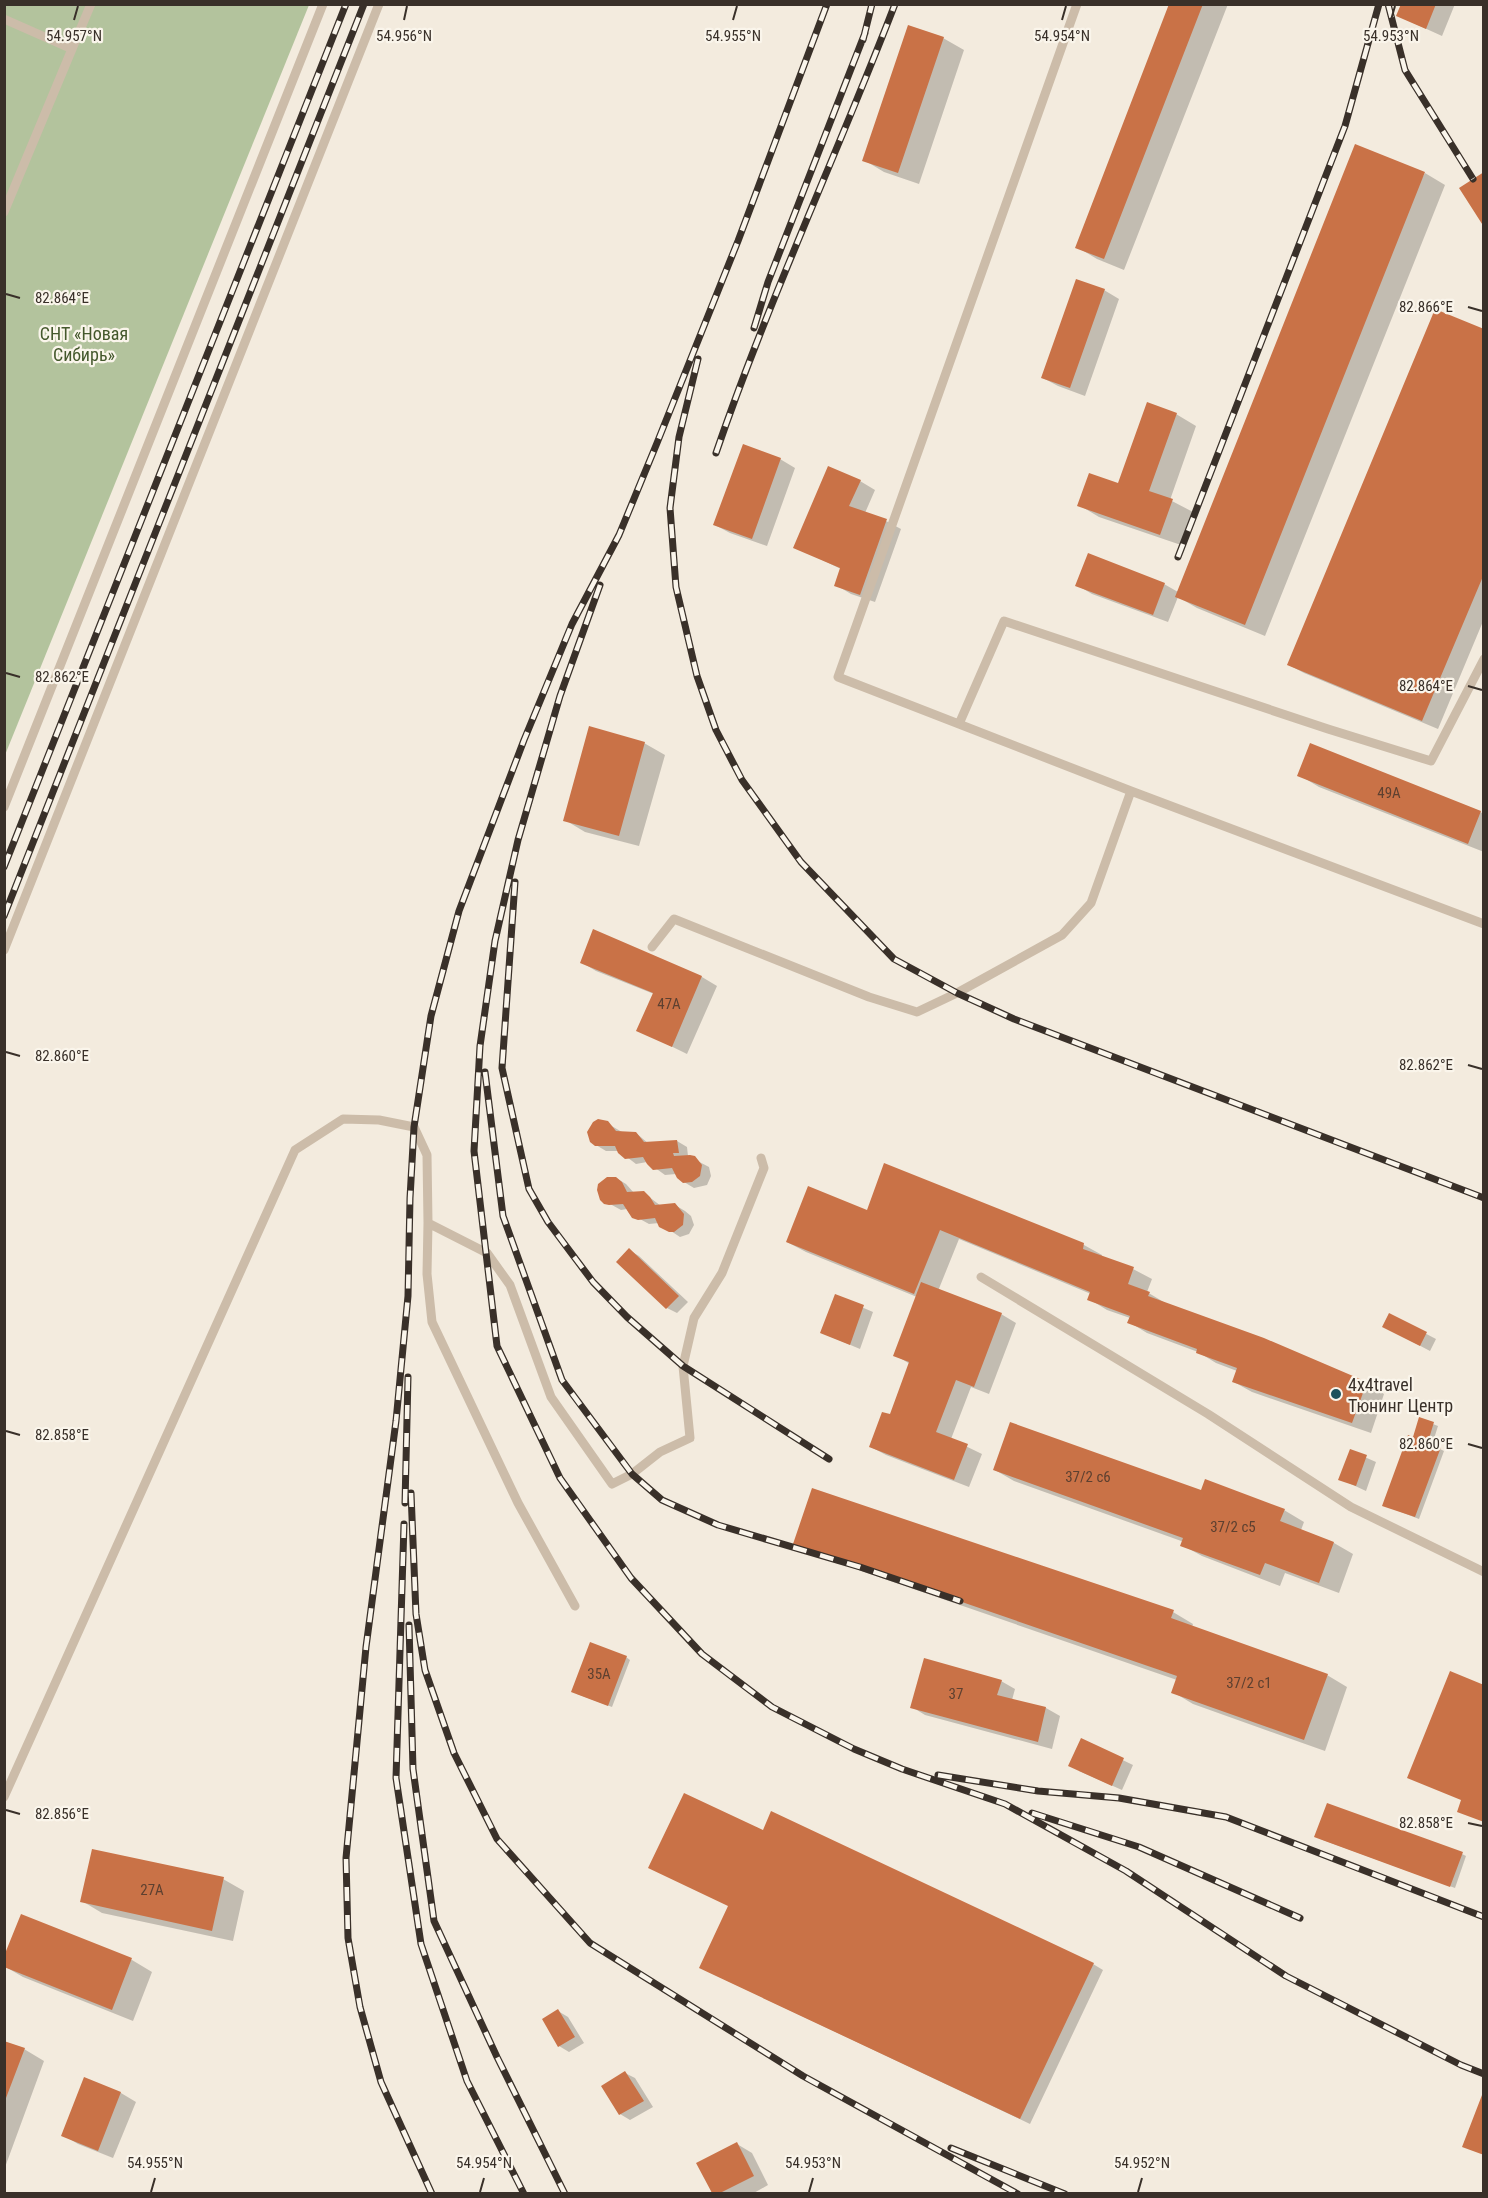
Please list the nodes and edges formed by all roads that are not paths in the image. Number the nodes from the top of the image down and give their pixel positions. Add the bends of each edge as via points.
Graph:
1 (90, 4) edge
2 (323, 4) edge
3 (379, 4) edge
4 (1077, 4) edge
5 (4, 19) edge
6 (72, 49) junction
7 (4, 212) edge
8 (1484, 659) edge
9 (959, 724) junction
10 (1131, 791) junction
11 (4, 807) edge
12 (1484, 924) edge
13 (652, 947) dead end
14 (4, 950) edge
15 (761, 1158) dead end
16 (428, 1223) junction
17 (981, 1277) dead end
18 (1484, 1572) edge
19 (575, 1606) dead end
20 (4, 1797) edge

1 - 6 lane
2 - 11 lane
3 - 14 lane
4 - 9 lane via 838,678
5 - 6 lane
6 - 7 lane
8 - 9 lane via 1431,761 1004,621
9 - 10 lane
10 - 12 lane
10 - 13 lane via 1091,903 1062,935 917,1012 869,997 674,919
15 - 16 lane via 764,1168 722,1273 694,1318 683,1366 690,1438 660,1452 612,1484 551,1396 510,1285 487,1253
16 - 19 lane via 427,1274 432,1322 518,1503
16 - 20 lane via 427,1155 414,1127 379,1120 343,1119 295,1150
17 - 18 lane via 1208,1414 1351,1507

